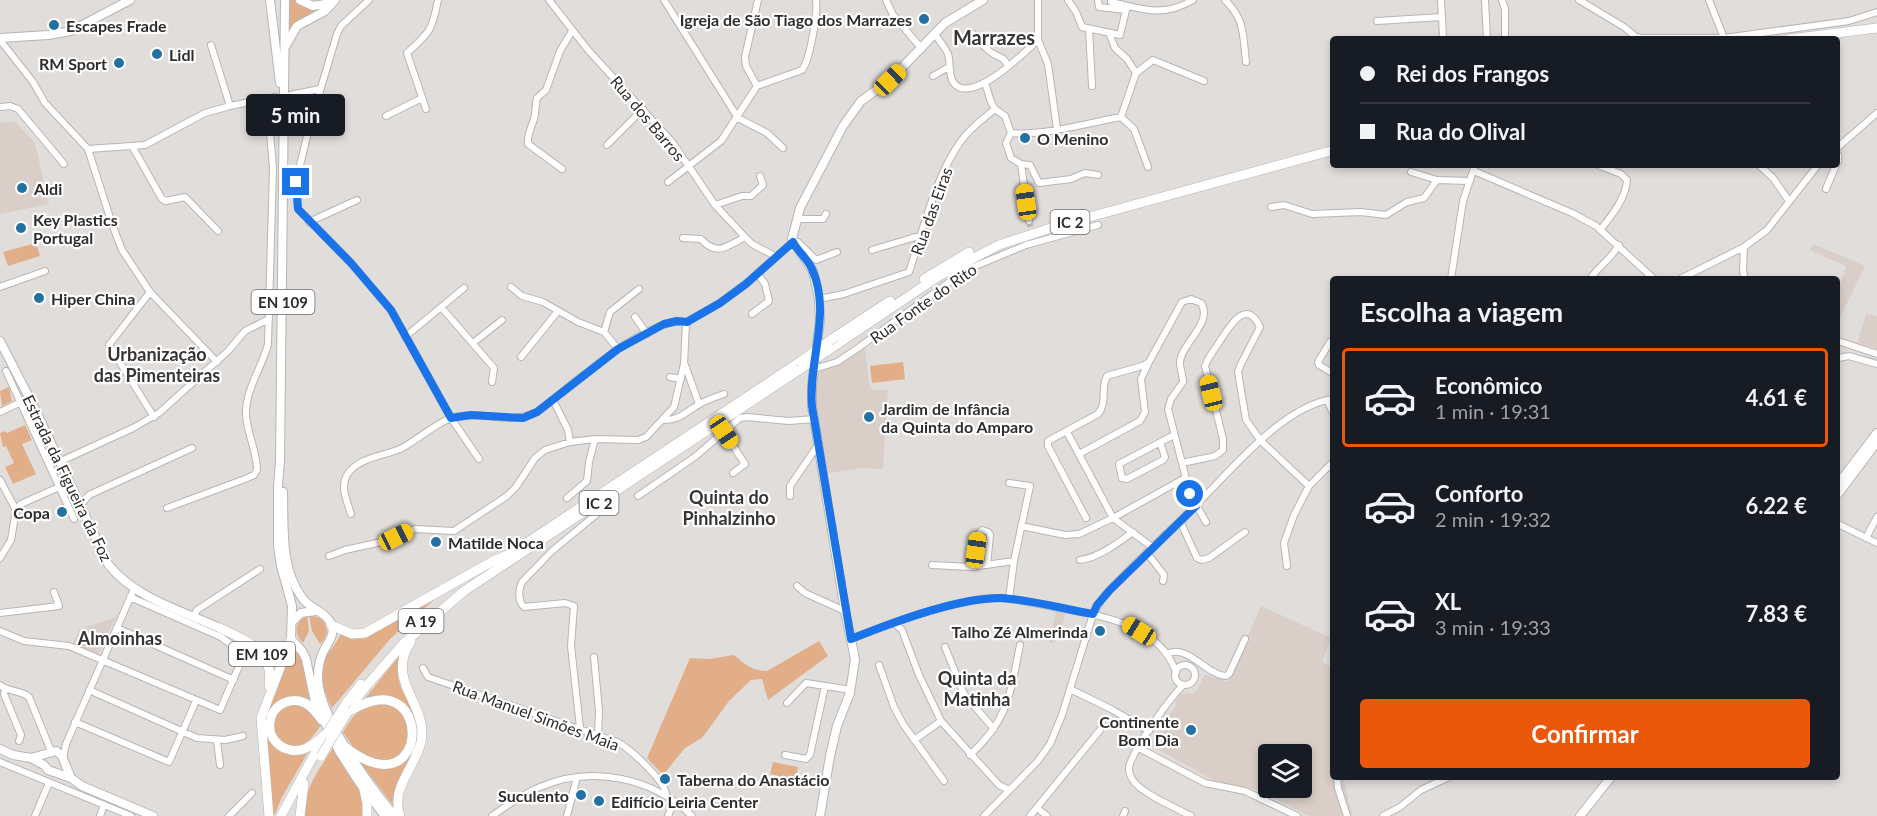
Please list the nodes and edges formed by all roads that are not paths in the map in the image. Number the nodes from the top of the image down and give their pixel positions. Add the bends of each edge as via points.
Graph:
1 (139, 0) edge
2 (270, 0) edge
3 (285, 0) edge
4 (300, 0) edge
5 (369, 0) edge
6 (438, 0) edge
7 (549, 0) edge
8 (665, 0) edge
9 (758, 0) edge
10 (816, 0) edge
11 (886, 0) edge
12 (983, 0) edge
13 (1038, 0) edge
14 (1068, 0) edge
15 (1098, 0) edge
16 (1111, 0) edge
17 (1193, 0) edge
18 (1225, 0) edge
19 (1441, 0) edge
20 (1502, 0) edge
21 (1580, 0) edge
22 (1709, 0) edge
23 (1484, 1) edge
24 (127, 2) edge
25 (333, 2) edge
26 (970, 3) edge
27 (1126, 8) junction
28 (1877, 12) edge
29 (1442, 17) junction
30 (1377, 21) dead end
31 (1877, 28) edge
32 (1089, 29) junction
33 (572, 31) junction
34 (1109, 33) junction
35 (1877, 33) edge
36 (935, 34) junction
37 (973, 34) dead end
38 (1443, 36) edge
39 (1487, 36) edge
40 (1505, 36) edge
41 (1632, 36) edge
42 (1723, 36) edge
43 (1737, 36) edge
44 (1813, 36) edge
45 (1840, 38) edge
46 (0, 39) edge
47 (1038, 40) junction
48 (211, 45) dead end
49 (922, 49) junction
50 (284, 50) junction
51 (1246, 62) dead end
52 (1008, 65) junction
53 (949, 67) junction
54 (1136, 73) junction
55 (933, 76) dead end
56 (1204, 81) dead end
57 (985, 83) junction
58 (757, 86) junction
59 (1092, 86) dead end
60 (958, 87) junction
61 (320, 89) junction
62 (952, 92) dead end
63 (283, 95) junction
64 (422, 98) junction
65 (267, 99) junction
66 (0, 106) edge
67 (230, 106) junction
68 (643, 109) junction
69 (995, 109) junction
70 (426, 110) dead end
71 (1877, 113) edge
72 (386, 116) dead end
73 (1121, 117) junction
74 (738, 118) junction
75 (1057, 129) junction
76 (1011, 133) junction
77 (606, 145) dead end
78 (1840, 145) edge
79 (132, 146) junction
80 (1330, 146) edge
81 (88, 148) junction
82 (783, 148) dead end
83 (1330, 151) edge
84 (64, 164) dead end
85 (1021, 164) junction
86 (689, 167) junction
87 (1148, 167) dead end
88 (1476, 168) edge
89 (1478, 168) edge
90 (1606, 168) edge
91 (1762, 168) edge
92 (1816, 168) edge
93 (1835, 168) edge
94 (562, 169) dead end
95 (1411, 172) dead end
96 (1098, 175) dead end
97 (760, 176) dead end
98 (1437, 180) junction
99 (1470, 181) junction
100 (668, 182) dead end
101 (1826, 189) dead end
102 (357, 200) dead end
103 (1789, 201) junction
104 (715, 205) junction
105 (1271, 207) dead end
106 (826, 214) dead end
107 (797, 219) junction
108 (1029, 221) tunnel mouth
109 (309, 222) junction
110 (1098, 225) dead end
111 (1601, 229) junction
112 (218, 231) dead end
113 (922, 235) junction
114 (745, 237) junction
115 (683, 238) dead end
116 (793, 242) junction
117 (1619, 245) junction
118 (1744, 247) junction
119 (872, 250) dead end
120 (837, 252) dead end
121 (775, 256) junction
122 (45, 272) dead end
123 (757, 273) junction
124 (1451, 276) edge
125 (1592, 276) edge
126 (1651, 276) edge
127 (1686, 276) edge
128 (1744, 276) edge
129 (0, 287) edge
130 (511, 287) dead end
131 (464, 288) dead end
132 (639, 289) dead end
133 (150, 292) junction
134 (819, 299) junction
135 (441, 307) junction
136 (558, 311) junction
137 (752, 314) dead end
138 (635, 317) dead end
139 (269, 319) junction
140 (502, 320) dead end
141 (687, 322) junction
142 (604, 332) junction
143 (647, 334) junction
144 (405, 337) junction
145 (0, 342) edge
146 (1330, 342) dead end
147 (1840, 342) edge
148 (473, 343) junction
149 (618, 349) junction
150 (1877, 354) edge
151 (521, 357) dead end
152 (1840, 358) edge
153 (217, 362) junction
154 (1149, 362) junction
155 (684, 364) junction
156 (1877, 364) edge
157 (800, 365) junction
158 (814, 369) junction
159 (1131, 369) junction
160 (6, 372) dead end
161 (1330, 372) edge
162 (670, 377) dead end
163 (681, 379) junction
164 (1141, 379) junction
165 (492, 382) dead end
166 (724, 394) dead end
167 (1330, 399) edge
168 (553, 400) junction
169 (21, 402) junction
170 (699, 404) junction
171 (0, 412) edge
172 (154, 417) junction
173 (451, 418) junction
174 (814, 419) junction
175 (663, 420) junction
176 (724, 432) junction
177 (1067, 432) junction
178 (1877, 433) edge
179 (1174, 435) junction
180 (595, 439) junction
181 (1261, 441) junction
182 (570, 442) junction
183 (1160, 442) junction
184 (1877, 442) edge
185 (819, 447) junction
186 (192, 448) dead end
187 (1079, 454) junction
188 (479, 459) dead end
189 (280, 461) junction
190 (59, 462) junction
191 (1182, 463) junction
192 (1330, 465) edge
193 (732, 473) dead end
194 (65, 476) junction
195 (1185, 478) junction
196 (0, 480) edge
197 (1840, 481) edge
198 (1009, 483) dead end
199 (1309, 486) junction
200 (59, 487) junction
201 (71, 488) junction
202 (1840, 491) edge
203 (638, 496) dead end
204 (790, 496) dead end
205 (567, 498) dead end
206 (80, 506) junction
207 (1196, 506) junction
208 (167, 508) dead end
209 (16, 510) junction
210 (598, 513) dead end
211 (351, 514) dead end
212 (1877, 517) edge
213 (1086, 518) dead end
214 (1113, 518) junction
215 (74, 519) dead end
216 (1180, 521) junction
217 (1206, 522) dead end
218 (1840, 525) edge
219 (1021, 526) junction
220 (1133, 532) junction
221 (1245, 532) dead end
222 (1866, 538) junction
223 (1877, 543) edge
224 (1152, 547) junction
225 (1147, 553) junction
226 (510, 554) junction
227 (329, 556) dead end
228 (0, 558) edge
229 (1080, 560) dead end
230 (1014, 561) junction
231 (932, 565) dead end
232 (987, 565) junction
233 (1287, 566) dead end
234 (974, 567) junction
235 (260, 569) dead end
236 (494, 573) junction
237 (1163, 581) dead end
238 (797, 586) dead end
239 (54, 592) dead end
240 (132, 593) junction
241 (1009, 599) junction
242 (316, 611) junction
243 (845, 611) junction
244 (0, 612) edge
245 (1093, 614) junction
246 (194, 616) junction
247 (904, 619) junction
248 (292, 622) junction
249 (894, 623) junction
250 (331, 625) junction
251 (117, 628) junction
252 (220, 628) joint
253 (902, 630) junction
254 (0, 631) edge
255 (291, 639) junction
256 (851, 639) junction
257 (1245, 639) dead end
258 (1020, 645) dead end
259 (945, 647) dead end
260 (325, 648) junction
261 (302, 651) junction
262 (594, 657) dead end
263 (1169, 657) junction
264 (103, 659) junction
265 (879, 665) dead end
266 (1183, 666) junction
267 (423, 668) dead end
268 (1176, 672) junction
269 (234, 681) junction
270 (1177, 681) junction
271 (1183, 685) junction
272 (825, 686) junction
273 (5, 688) edge
274 (1070, 689) junction
275 (89, 690) junction
276 (851, 690) junction
277 (1174, 695) junction
278 (196, 701) junction
279 (267, 701) junction
280 (788, 703) dead end
281 (347, 713) junction
282 (322, 720) junction
283 (941, 721) junction
284 (75, 722) junction
285 (580, 728) junction
286 (994, 729) junction
287 (1100, 729) dead end
288 (1149, 731) junction
289 (183, 733) junction
290 (327, 733) junction
291 (598, 735) junction
292 (243, 736) dead end
293 (914, 740) junction
294 (19, 741) dead end
295 (217, 741) junction
296 (66, 744) junction
297 (345, 746) junction
298 (1139, 748) junction
299 (0, 750) edge
300 (785, 755) dead end
301 (970, 755) junction
302 (64, 760) junction
303 (50, 761) junction
304 (0, 762) edge
305 (220, 765) dead end
306 (577, 777) junction
307 (71, 778) junction
308 (1337, 780) edge
309 (1443, 780) edge
310 (1609, 780) edge
311 (1615, 780) edge
312 (47, 781) junction
313 (944, 781) dead end
314 (304, 784) junction
315 (999, 785) junction
316 (364, 790) junction
317 (1009, 790) junction
318 (252, 793) dead end
319 (666, 796) junction
320 (1002, 797) junction
321 (674, 801) junction
322 (104, 805) junction
323 (1037, 808) junction
324 (1182, 814) edge
325 (35, 816) edge
326 (100, 816) edge
327 (131, 816) edge
328 (153, 816) edge
329 (229, 816) edge
330 (268, 816) edge
331 (281, 816) edge
332 (288, 816) edge
333 (300, 816) edge
334 (367, 816) edge
335 (385, 816) edge
336 (395, 816) edge
337 (400, 816) edge
338 (492, 816) edge
339 (567, 816) edge
340 (668, 816) edge
341 (692, 816) edge
342 (820, 816) edge
343 (984, 816) edge
344 (1030, 816) edge
345 (1047, 816) edge
346 (1191, 816) edge
347 (1296, 816) edge
348 (1347, 816) edge
349 (1383, 816) edge
350 (1580, 816) edge
351 (1587, 816) edge

1 - 24 main road
2 - 63 main road
3 - 50 main road, EN 109
4 - 25 main road via 313,6
5 - 61 street via 341,26
6 - 64 street via 434,25 407,54
7 - 33 street, Rua dos Barros
8 - 74 street
9 - 58 street via 745,57
10 - 58 street via 806,65 796,73
11 - 49 street via 893,15
12 - 26 main road
13 - 47 street
14 - 32 street via 1080,26
15 - 27 street via 1102,9
16 - 27 street
17 - 27 street via 1156,12
18 - 51 street via 1242,22
19 - 29 street
20 - 40 street
21 - 41 street
22 - 42 street
23 - 39 street
24 - 46 main road via 81,28
25 - 50 main road via 325,11 297,26
26 - 36 main road
27 - 34 street via 1120,35
28 - 43 street via 1849,21
29 - 30 street
29 - 38 street
31 - 44 highway
32 - 34 street
32 - 59 street
33 - 68 street, Rua dos Barros
33 - 94 street via 546,90 537,98 527,141
34 - 54 street via 1115,48
35 - 45 highway
36 - 49 main road
36 - 53 street via 949,56
37 - 52 street
46 - 81 street via 45,104
47 - 52 street
47 - 75 street via 1048,64
48 - 67 street
49 - 107 main road via 854,110
50 - 63 main road, EN 109
52 - 57 street
53 - 55 street
53 - 60 street
54 - 56 street via 1153,60
54 - 73 street
57 - 60 street via 969,89
57 - 69 street
58 - 74 street
60 - 62 street
61 - 63 street
61 - 109 street via 296,182 298,209
63 - 65 street
63 - 189 main road, EN 109
64 - 70 street
64 - 72 street
65 - 67 street
65 - 139 street via 273,167
66 - 84 street via 18,109
67 - 79 street via 205,113 152,142
68 - 77 street
68 - 86 street, Rua dos Barros
69 - 76 street via 1005,116
69 - 113 street, Rua das Eiras via 960,142 941,177
71 - 78 street
73 - 75 street
73 - 87 street via 1134,129
74 - 82 street via 767,133
74 - 86 street via 721,141
75 - 76 street
76 - 85 street via 1006,143 1009,156
79 - 81 street
79 - 112 street via 162,199 185,197
80 - 157 highway, IC 2, bridge via 993,241 935,271
81 - 133 street via 122,250
83 - 157 highway, IC 2, bridge via 999,245 939,276
85 - 96 street via 1030,165 1038,183 1085,173
85 - 108 street
86 - 100 street
86 - 104 street, Rua dos Barros
88 - 99 street
89 - 111 street
90 - 111 street via 1627,180 1618,206
91 - 103 street
92 - 103 street
93 - 101 street
95 - 98 street
97 - 104 street via 762,184 751,196
98 - 99 street
98 - 105 street via 1424,198 1407,202 1386,215 1312,214 1284,205
99 - 124 street via 1463,201
102 - 109 street
103 - 118 street via 1767,230
104 - 114 street, Rua dos Barros
106 - 107 street via 823,219
107 - 116 main road
109 - 144 street via 391,310
110 - 158 street, Rua Fonte do Rito via 1034,243 966,270 837,362
111 - 117 street
113 - 119 street
113 - 134 street, Rua das Eiras via 909,272
114 - 115 street via 720,249 709,249 701,239
114 - 121 street, Rua dos Barros
116 - 120 street via 798,242 816,260
116 - 121 street
116 - 134 main road via 813,271
117 - 125 street
117 - 126 street
118 - 127 street
118 - 128 street
121 - 123 street
122 - 129 street
123 - 137 street via 765,284 769,301
123 - 141 street via 720,303
130 - 136 street via 522,296
131 - 135 street
132 - 142 street via 610,312
133 - 153 street
133 - 172 street via 109,345
134 - 158 main road
135 - 144 street
135 - 148 street
136 - 142 street
136 - 151 street
138 - 143 street
139 - 153 street via 245,331
139 - 208 street via 264,358 247,402 247,424 258,470 254,475
140 - 148 street
141 - 143 street via 664,324
141 - 155 street
142 - 149 street
143 - 149 street
144 - 173 street
145 - 190 main road, Estrada da Figueira da Foz / EM 109
146 - 161 street via 1318,362
147 - 150 street
148 - 165 street via 495,368
149 - 168 street
152 - 156 street via 1849,356
153 - 172 street
154 - 159 street
154 - 164 street
154 - 179 street via 1182,302 1198,301 1204,313 1180,361 1184,382 1168,404
155 - 163 street
155 - 170 street
157 - 226 highway, IC 2
157 - 236 highway, IC 2
158 - 174 main road
159 - 164 street
159 - 177 street via 1107,376 1103,408
160 - 169 street
162 - 163 street
163 - 175 street via 674,407
164 - 187 street via 1145,412 1140,421
166 - 170 street
167 - 181 street via 1293,414
168 - 173 street via 523,418
168 - 182 street
169 - 171 street
169 - 200 street
170 - 175 street via 680,417
172 - 190 street
173 - 188 street
173 - 211 street via 402,448 352,468 343,488
174 - 176 street via 789,422 743,417
174 - 185 main road
175 - 180 street via 638,440
176 - 193 street via 745,464
176 - 203 street
177 - 187 street
177 - 213 street via 1047,444
178 - 197 main road
179 - 183 street
179 - 191 street
180 - 182 street
180 - 205 street via 587,481
181 - 191 street via 1246,420 1238,380 1240,364 1260,331 1254,317 1246,315 1236,318 1206,362 1223,450 1215,456
181 - 199 street
181 - 207 street
182 - 227 street via 540,453 507,496 454,531 415,529
183 - 183 street via 1119,464 1122,478 1163,460
184 - 202 main road
185 - 204 street via 790,486
185 - 243 main road
186 - 206 street via 89,495
187 - 214 street
189 - 242 main road, EN 109 via 288,566 298,591
189 - 248 main road, EN 109 via 278,546 291,599
190 - 194 main road, Estrada da Figueira da Foz / EM 109
191 - 195 street
192 - 199 street
194 - 200 street
194 - 201 main road, Estrada da Figueira da Foz / EM 109
195 - 207 street
195 - 214 street
196 - 209 street
198 - 219 street via 1030,486
199 - 233 street via 1286,535
200 - 201 street
200 - 209 street
200 - 215 street
201 - 206 main road, Estrada da Figueira da Foz / EM 109
206 - 240 main road, Estrada da Figueira da Foz / EM 109 via 108,564
207 - 216 street
207 - 217 street
209 - 228 street via 11,540
210 - 285 street via 544,559 519,589 524,607 565,603 574,606 571,641
212 - 222 street
214 - 219 street via 1072,535
214 - 220 street
216 - 221 street via 1197,558 1202,560
216 - 224 street
218 - 222 street
219 - 230 street
220 - 224 street
220 - 229 street
222 - 223 street
224 - 225 street
225 - 237 street via 1164,575
225 - 245 street via 1104,596
226 - 250 highway via 365,633 352,634
226 - 290 highway, A 19, bridge via 416,626 347,702
230 - 232 street
230 - 241 street
231 - 234 street
232 - 234 street
232 - 234 street via 990,535 982,531
235 - 246 street via 197,610
236 - 281 highway, IC 2 via 464,591 416,632
236 - 337 highway via 432,621 404,654 404,683 422,731 418,751 399,792
238 - 243 street
239 - 244 street via 59,606
240 - 246 main road, Estrada da Figueira da Foz / EM 109
240 - 251 street
240 - 269 street via 236,647 242,659
241 - 245 street
241 - 247 street via 973,601
242 - 248 main road via 300,613
242 - 250 main road, EN 109
243 - 256 main road
245 - 263 street via 1128,624
245 - 274 street
246 - 252 main road, Estrada da Figueira da Foz / EM 109
247 - 249 street
247 - 253 street
248 - 255 main road, EN 109
249 - 253 street
249 - 256 street
250 - 260 main road via 332,637
251 - 264 street
251 - 269 street
252 - 279 highway, EM 109 via 248,642 264,657 270,671
253 - 283 street
254 - 264 street via 24,641 69,646
255 - 261 main road
255 - 279 highway
256 - 276 main road
257 - 263 street via 1226,676 1215,674 1185,654 1172,651
258 - 286 street via 1009,700
259 - 286 street via 964,694
260 - 261 main road via 314,653
260 - 297 main road via 319,671 320,692
261 - 282 main road
262 - 291 street
263 - 266 street
263 - 268 street
264 - 275 street
264 - 278 street
265 - 293 street via 894,707
266 - 268 street
266 - 271 street via 1192,668 1195,676 1191,684
267 - 285 street, Rua Manuel Simões Maia via 428,677
268 - 270 street
269 - 278 street via 220,710
270 - 271 street
270 - 277 street
271 - 277 street
272 - 276 street
272 - 280 street via 806,683
272 - 300 street via 810,755 806,759
273 - 294 street via 21,735
273 - 303 street via 32,700
274 - 288 street
274 - 317 street via 1057,732 1046,750
275 - 284 street
275 - 289 street
276 - 342 main road via 837,726
277 - 288 street
278 - 289 street
279 - 330 highway via 260,723
281 - 297 highway via 368,702 390,703 408,714 414,732 406,753 390,764 371,764
281 - 314 highway, IC 2, bridge
282 - 290 highway via 302,702 284,702 272,716 270,733 280,747 292,751 311,746
282 - 316 main road
283 - 293 street
283 - 301 street
284 - 289 street via 167,762
284 - 296 street
285 - 291 street, Rua Manuel Simões Maia
286 - 301 street
287 - 323 street
288 - 298 street
289 - 295 street
290 - 331 highway, A 19
291 - 319 street, Rua Manuel Simões Maia via 629,750 665,787
292 - 295 street
293 - 313 street
295 - 305 street
296 - 302 street
296 - 303 street
297 - 336 main road
298 - 324 street via 1129,766 1132,780
298 - 347 street via 1205,783 1245,791
299 - 303 main road
301 - 315 street
302 - 303 main road
302 - 303 main road via 61,768
302 - 307 main road
303 - 307 main road
303 - 312 street
304 - 312 street
306 - 319 street via 621,778
306 - 338 street via 531,791
306 - 339 street
307 - 328 main road
308 - 348 street
309 - 349 street
310 - 350 main road
311 - 351 main road
312 - 322 street
312 - 325 street
314 - 332 highway, IC 2
314 - 333 highway
315 - 317 street
315 - 320 street
316 - 334 highway
316 - 335 main road
317 - 320 street
318 - 329 street
319 - 321 street
320 - 343 street
321 - 340 street
321 - 341 street
322 - 326 street
322 - 327 street
323 - 344 street
323 - 345 street
324 - 346 street

